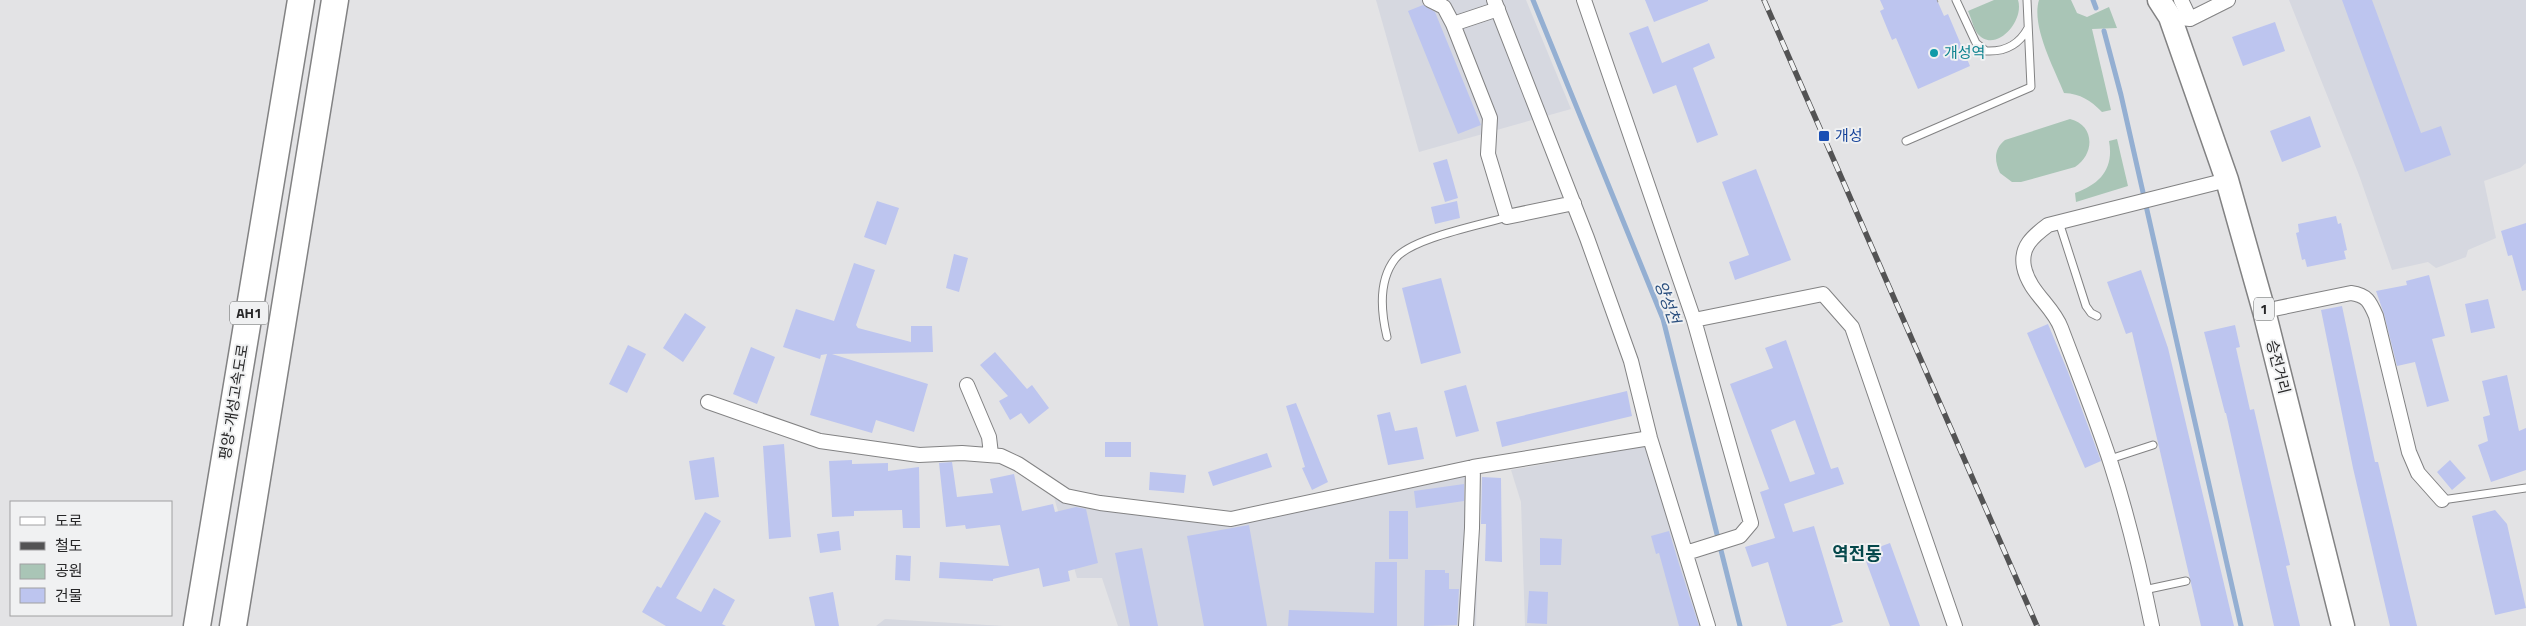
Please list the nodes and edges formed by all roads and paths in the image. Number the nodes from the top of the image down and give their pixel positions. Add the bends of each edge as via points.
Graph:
1 (301, 0) edge
2 (335, 0) edge
3 (1430, 0) edge
4 (1584, 0) edge
5 (1956, 0) edge
6 (2027, 0) edge
7 (2228, 0) edge
8 (1496, 5) edge
9 (2175, 9) edge
10 (1453, 24) junction
11 (2029, 26) junction
12 (1906, 141) dead end
13 (2227, 180) junction
14 (1574, 202) junction
15 (1507, 218) junction
16 (2059, 222) junction
17 (2264, 311) junction
18 (2097, 316) dead end
19 (1694, 320) junction
20 (1387, 337) dead end
21 (967, 385) dead end
22 (708, 402) dead end
23 (1650, 438) junction
24 (2153, 445) dead end
25 (990, 454) junction
26 (2110, 459) junction
27 (1473, 467) junction
28 (2526, 488) edge
29 (2442, 500) joint
30 (1686, 553) junction
31 (2186, 581) dead end
32 (2144, 590) junction
33 (197, 626) edge
34 (233, 626) edge
35 (1466, 626) edge
36 (1708, 626) edge
37 (1955, 626) edge
38 (2152, 626) edge
39 (2343, 626) edge

1 - 33 highway, 평양-개성고속도로 / AH1
2 - 34 highway, AH1
3 - 10 street via 1444,7
4 - 19 street
5 - 11 lane via 1976,43 1986,51 2005,50 2015,45
6 - 11 lane
7 - 9 street
8 - 10 street
8 - 14 street
9 - 13 main road, 승전거리 / 1
10 - 15 street via 1490,118 1488,154
11 - 12 lane via 2031,87
13 - 16 street
13 - 17 main road, 승전거리 / 1
14 - 15 street
14 - 23 street via 1631,361
15 - 20 lane via 1418,243 1396,258 1384,285 1382,313
16 - 18 lane via 2086,306
16 - 26 street via 2034,235 2024,250 2024,268 2035,293 2059,322
17 - 29 street via 2351,293 2361,294 2369,300 2376,316 2409,452 2418,473
17 - 39 main road, 승전거리 / 1
19 - 30 street via 1751,523 1740,536
19 - 37 street via 1824,294 1852,327
21 - 25 street via 989,437
22 - 25 street via 820,441 919,455
23 - 27 street
23 - 30 street
24 - 26 lane
25 - 27 street via 1018,464 1066,496 1232,519
26 - 32 street
27 - 35 street
28 - 29 lane
30 - 36 street
31 - 32 lane
32 - 38 street

